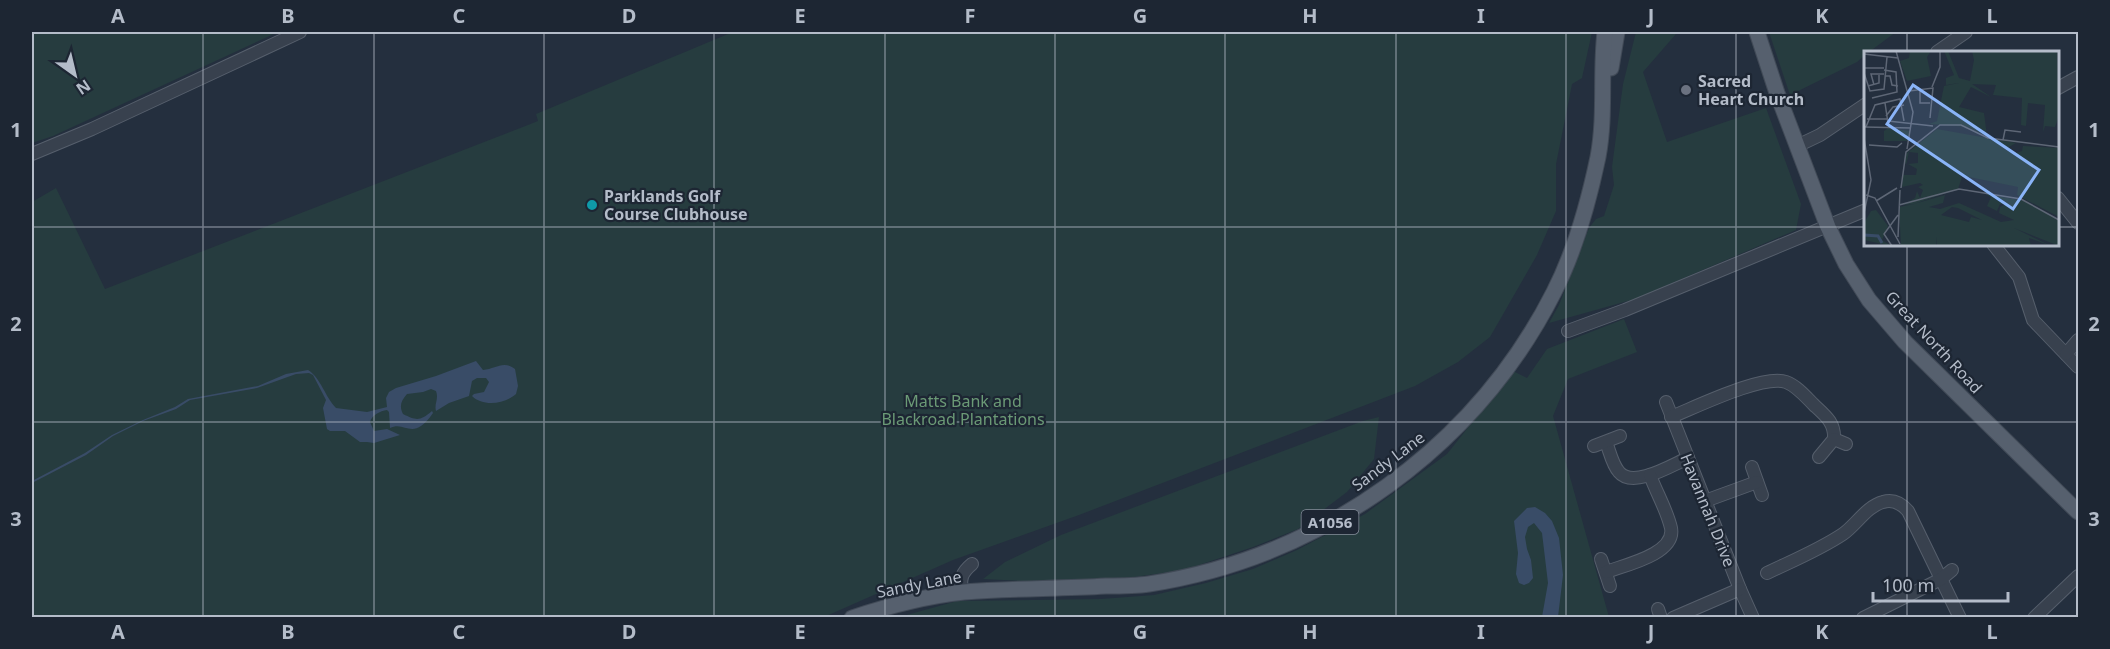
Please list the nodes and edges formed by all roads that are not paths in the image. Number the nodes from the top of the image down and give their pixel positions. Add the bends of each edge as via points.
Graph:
1 (300, 32) edge
2 (1605, 32) edge
3 (1617, 32) edge
4 (1757, 32) edge
5 (1966, 32) edge
6 (1938, 51) edge
7 (2079, 77) edge
8 (2059, 87) edge
9 (1864, 105) edge
10 (1603, 110) junction
11 (1797, 146) junction
12 (32, 154) edge
13 (2059, 199) edge
14 (1864, 211) edge
15 (2079, 223) edge
16 (1828, 227) junction
17 (1995, 246) edge
18 (1568, 331) dead end
19 (2079, 340) edge
20 (2066, 354) junction
21 (2079, 367) edge
22 (1666, 402) dead end
23 (1671, 417) junction
24 (1620, 436) dead end
25 (1819, 457) dead end
26 (1688, 458) junction
27 (1752, 467) dead end
28 (1650, 475) junction
29 (1757, 482) junction
30 (1762, 495) dead end
31 (1705, 501) junction
32 (2079, 512) edge
33 (1780, 552) dead end
34 (1601, 558) dead end
35 (972, 564) dead end
36 (1786, 564) junction
37 (1952, 570) dead end
38 (1606, 572) junction
39 (1767, 573) dead end
40 (2079, 576) edge
41 (1941, 579) junction
42 (1611, 586) dead end
43 (1740, 589) junction
44 (962, 592) junction
45 (852, 618) edge
46 (1672, 618) edge
47 (1753, 618) edge
48 (1863, 618) edge
49 (1960, 618) edge
50 (2034, 618) edge

1 - 12 street
2 - 10 main road, Sandy Lane / A1056
3 - 10 main road, Sandy Lane / A1056
4 - 11 main road, Great North Road
5 - 6 street
7 - 8 street
9 - 11 street
10 - 44 main road, Sandy Lane / A1056 via 1598,157 1581,220 1545,310 1483,398 1452,433 1402,477 1353,510 1283,546 1249,560 1182,578 1145,584
11 - 16 main road, Great North Road
13 - 15 street
14 - 16 street
16 - 18 street
16 - 32 main road, Great North Road via 1869,300 1905,342
17 - 20 street via 2019,277 2033,320
19 - 20 street
20 - 21 street
22 - 23 street, Havannah Drive
23 - 25 street via 1758,383 1778,380 1794,386 1833,426 1840,442
23 - 26 street, Havannah Drive
24 - 28 street via 1600,444 1621,475 1631,479
26 - 28 street
26 - 31 street, Havannah Drive
27 - 29 street
28 - 38 street via 1670,525 1668,543 1659,552
29 - 30 street
29 - 31 street
31 - 43 street, Havannah Drive
33 - 36 street
34 - 38 street
35 - 44 street via 960,579
36 - 39 street
36 - 41 street via 1841,535 1875,505 1891,501 1908,511
37 - 41 street
38 - 42 street
40 - 50 street
41 - 48 street
41 - 49 street
43 - 46 street
43 - 47 street, Havannah Drive
44 - 45 main road, Sandy Lane / A1056 via 893,604

